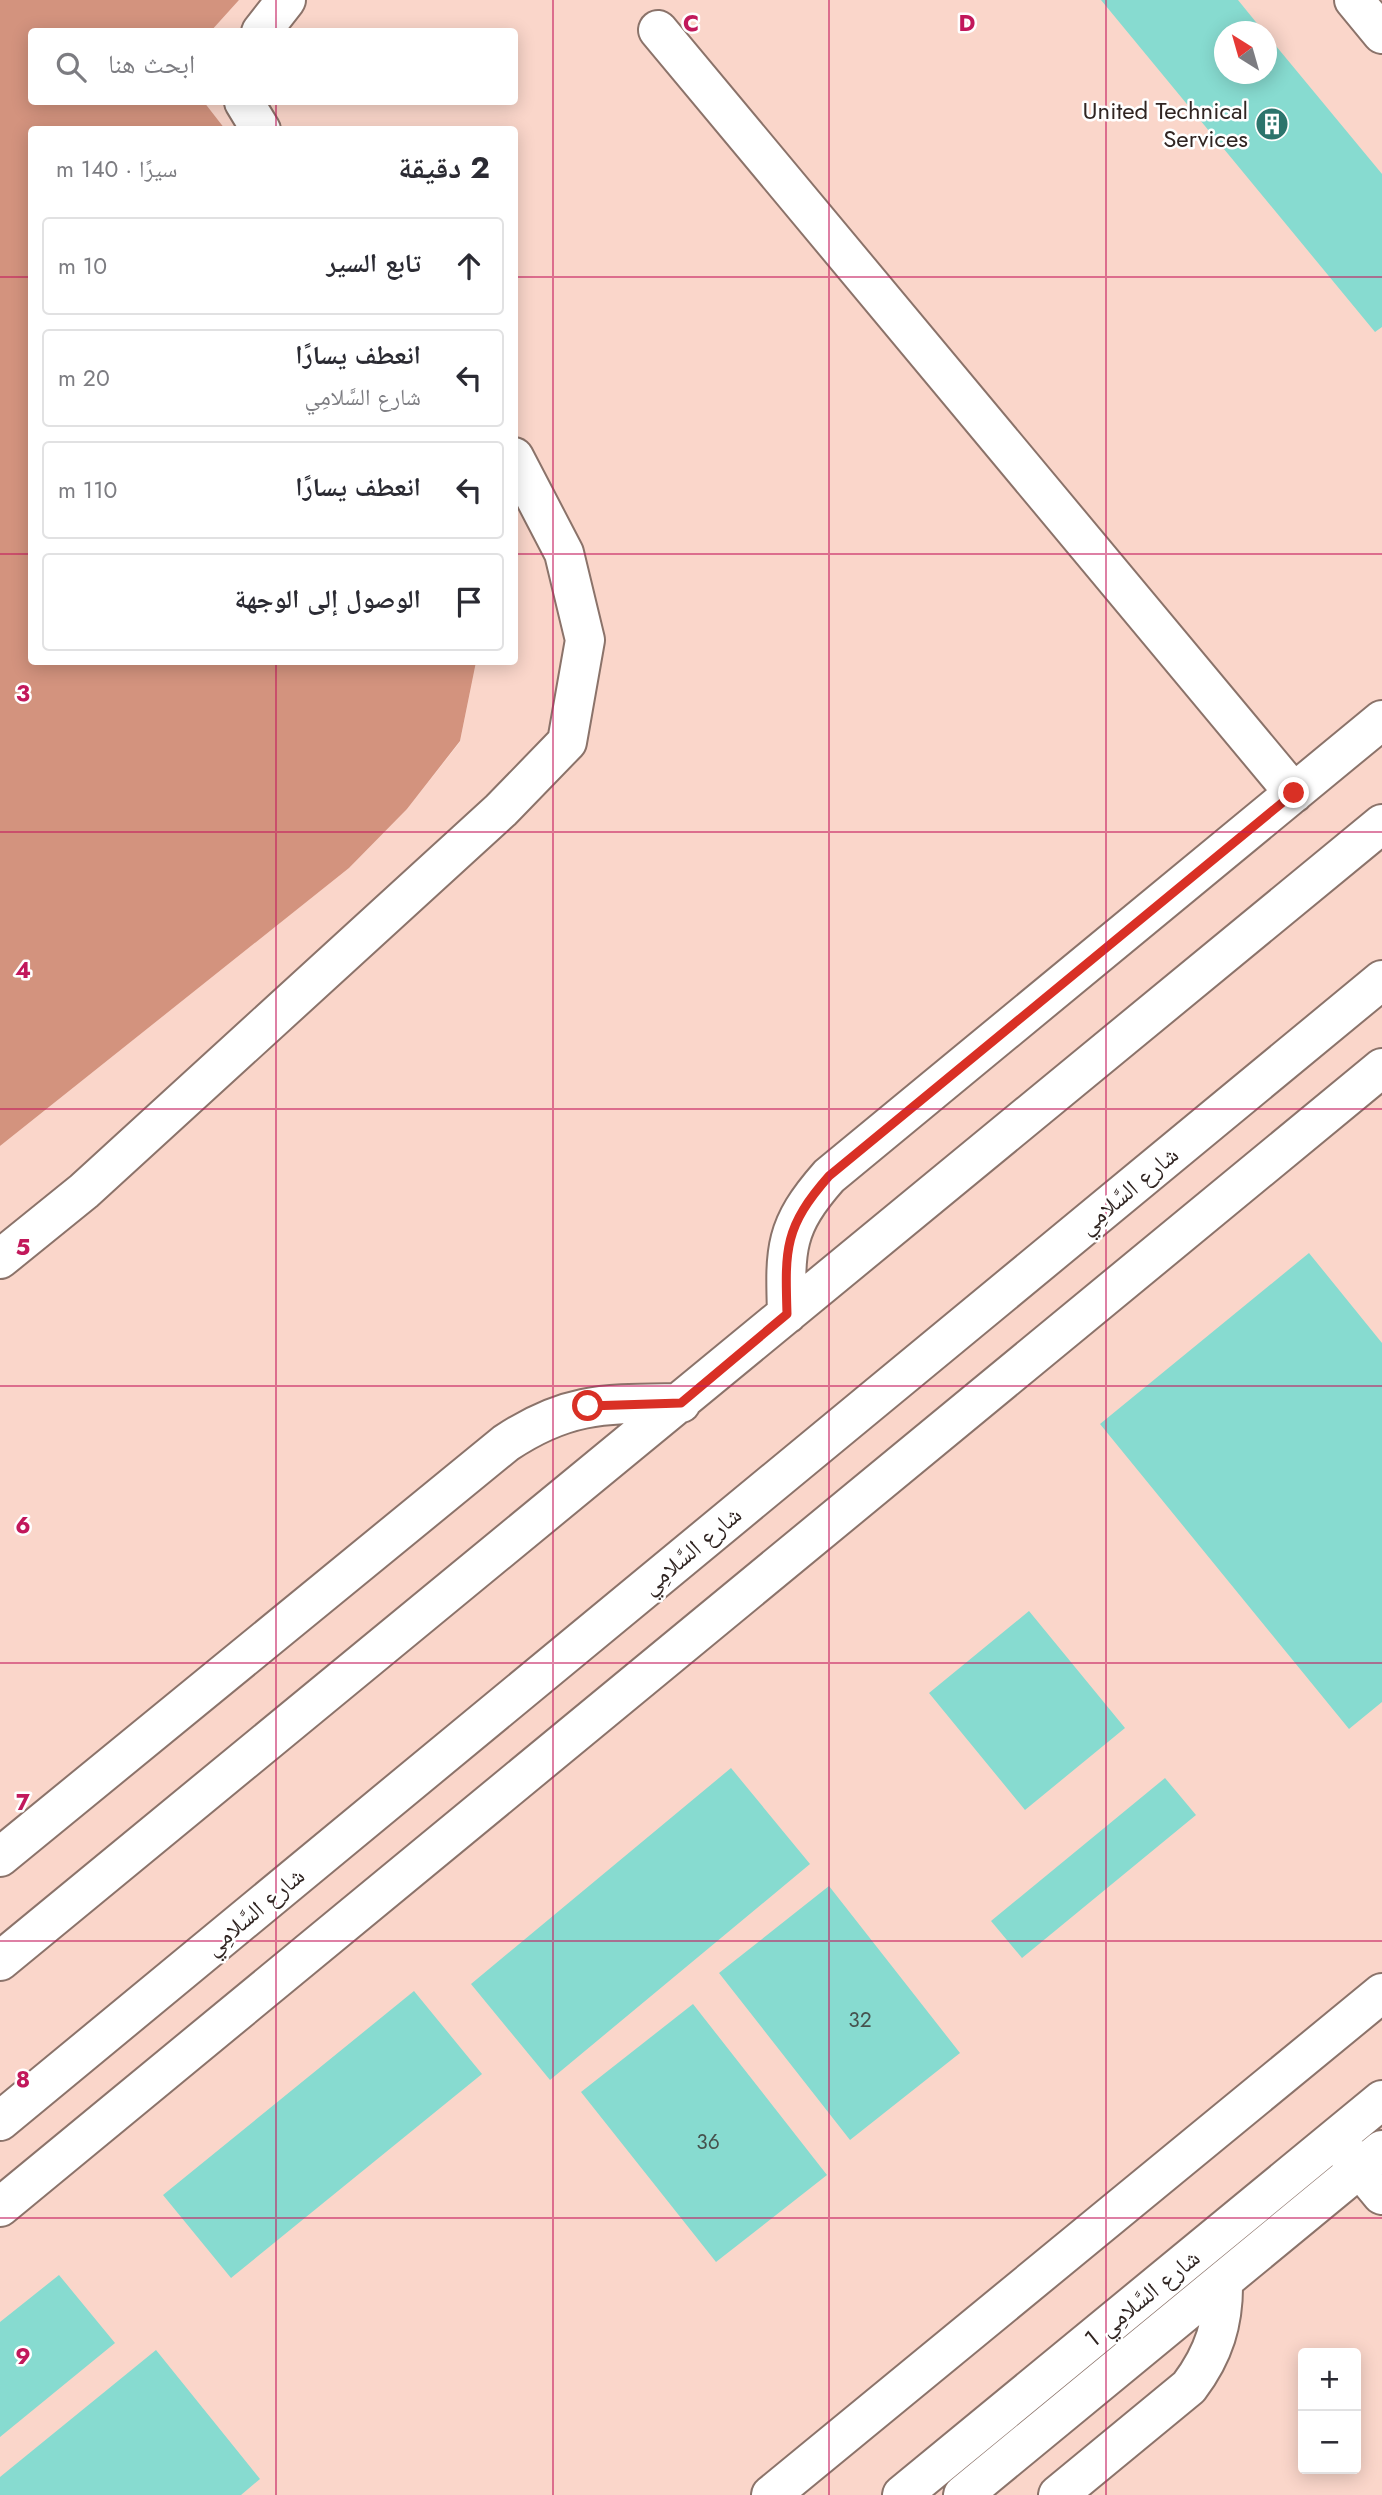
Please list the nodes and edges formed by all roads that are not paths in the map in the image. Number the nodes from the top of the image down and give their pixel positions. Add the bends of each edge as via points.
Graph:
1 (286, 0) edge
2 (1354, 0) edge
3 (264, 28) edge
4 (658, 30) dead end
5 (1382, 34) edge
6 (246, 105) edge
7 (259, 126) edge
8 (518, 465) edge
9 (1382, 720) edge
10 (1294, 793) junction
11 (1382, 824) edge
12 (1382, 980) edge
13 (1382, 1068) edge
14 (0, 1259) edge
15 (787, 1314) junction
16 (681, 1403) junction
17 (0, 1857) edge
18 (0, 1961) edge
19 (1382, 1993) edge
20 (1382, 2100) edge
21 (0, 2120) edge
22 (1335, 2139) junction
23 (1374, 2171) edge
24 (0, 2207) edge
25 (1223, 2281) junction
26 (771, 2495) edge
27 (902, 2495) edge
28 (963, 2495) edge
29 (1058, 2495) edge

1 - 3 street
2 - 5 street
4 - 10 street
6 - 7 street
8 - 14 street via 564,553 585,640 567,742 502,810 84,1191
9 - 10 street
10 - 15 street via 829,1176 808,1200 793,1229 786,1259
11 - 15 street
12 - 21 street, شارع السَّلامِي
13 - 24 street
15 - 16 street
16 - 17 street via 588,1406 531,1426
16 - 18 street
19 - 26 street
20 - 22 street, شارع السَّلامِي 1
22 - 23 street
22 - 27 street, شارع السَّلامِي 1
23 - 25 street, شارع السَّلامِي 1
25 - 28 street, شارع السَّلامِي 1
25 - 29 street via 1221,2323 1203,2368 1189,2387

